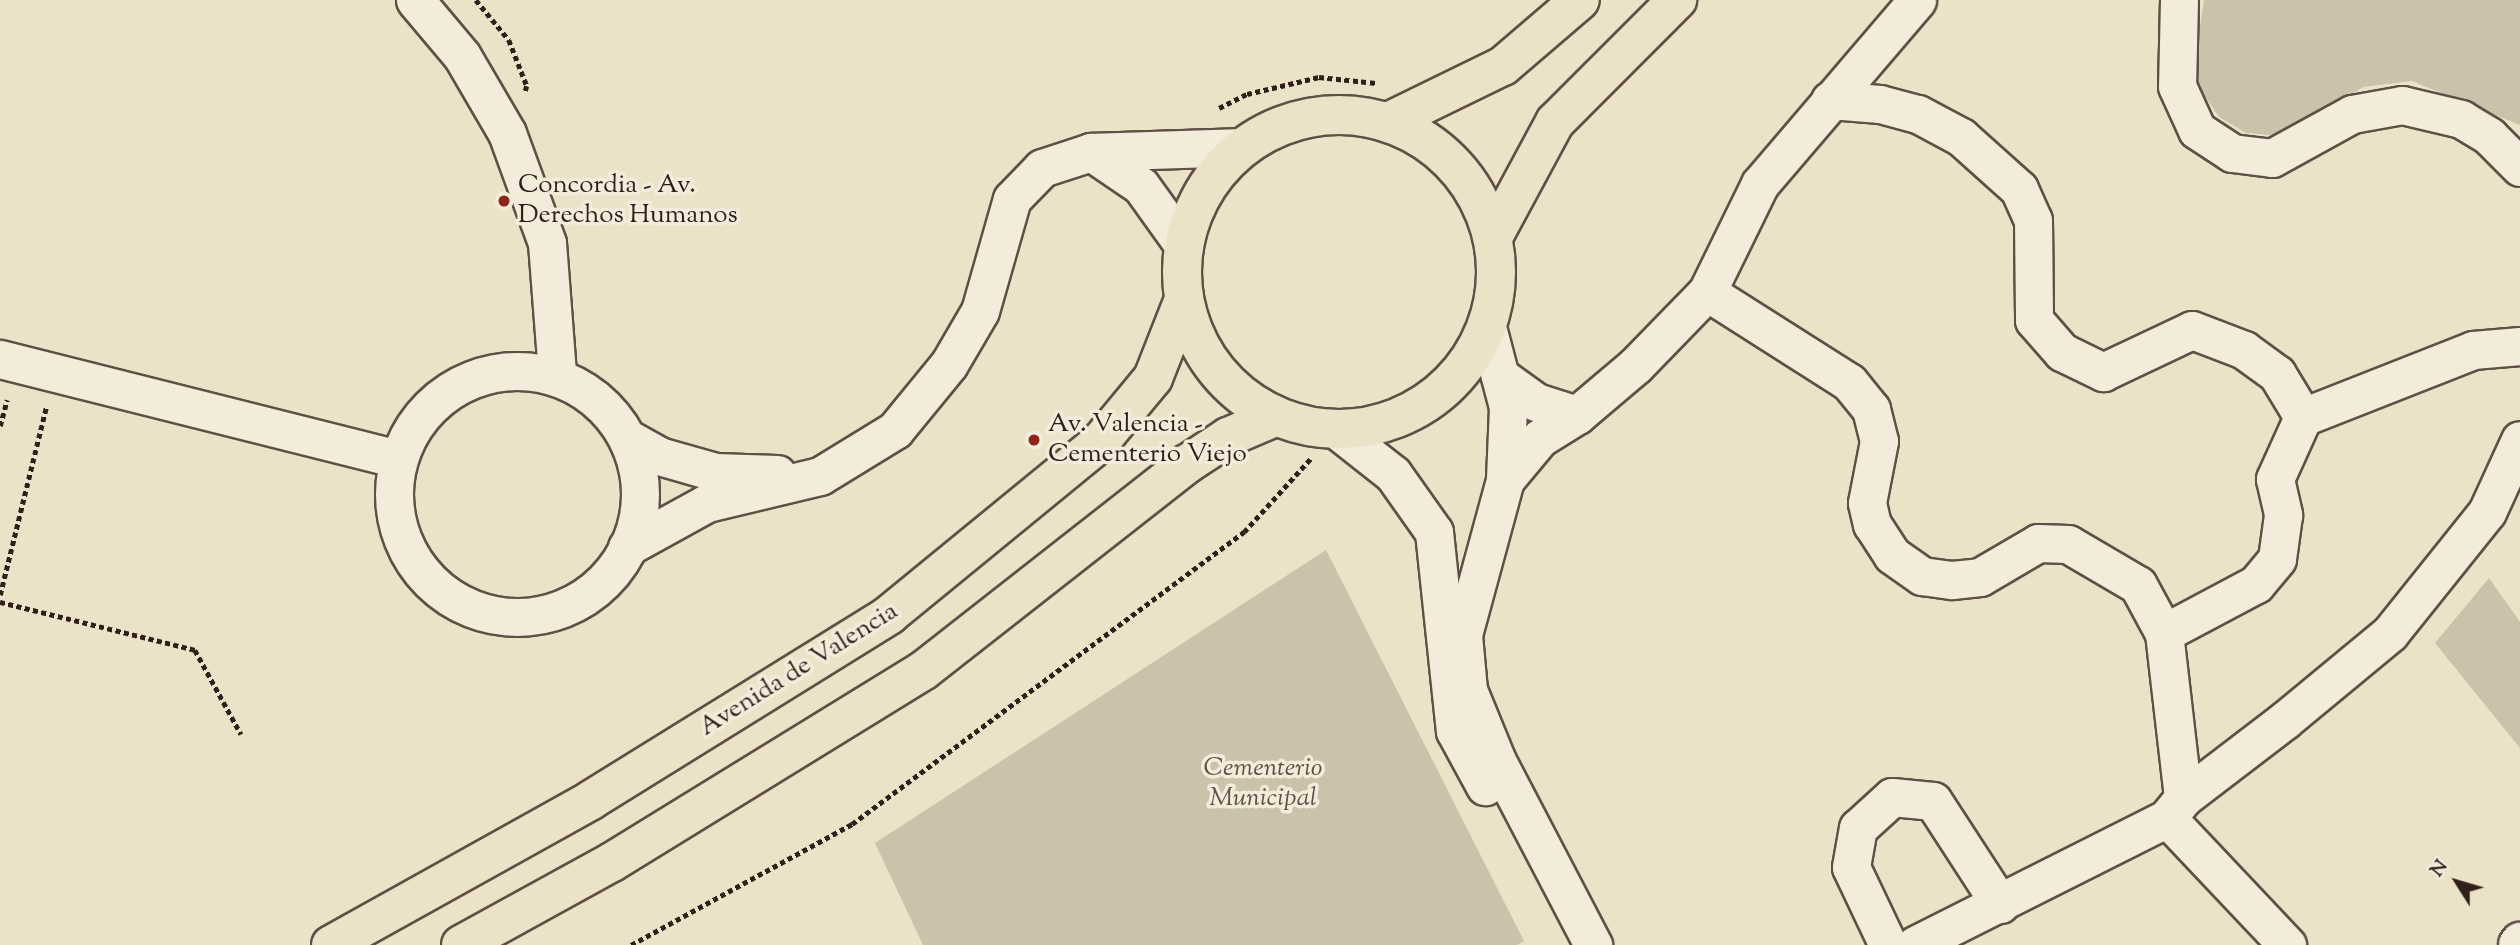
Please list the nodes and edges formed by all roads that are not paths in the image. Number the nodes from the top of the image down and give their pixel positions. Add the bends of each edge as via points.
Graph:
1 (415, 0) edge
2 (1580, 0) edge
3 (1677, 0) edge
4 (1917, 0) edge
5 (2179, 0) edge
6 (1830, 100) junction
7 (1390, 121) junction
8 (1241, 147) junction
9 (1091, 152) junction
10 (2520, 167) edge
11 (1493, 237) junction
12 (1182, 243) junction
13 (1707, 292) junction
14 (1183, 302) junction
15 (1487, 327) junction
16 (2520, 346) edge
17 (0, 359) edge
18 (572, 372) junction
19 (1500, 376) junction
20 (1577, 415) junction
21 (1275, 417) junction
22 (2303, 417) junction
23 (628, 422) junction
24 (1337, 430) junction
25 (2520, 440) edge
26 (398, 459) junction
27 (820, 476) junction
28 (1505, 480) junction
29 (627, 547) junction
30 (2164, 632) junction
31 (2175, 808) junction
32 (2000, 904) junction
33 (331, 945) edge
34 (461, 945) edge
35 (1566, 945) edge
36 (1593, 945) edge
37 (1888, 945) edge
38 (1915, 945) edge
39 (2287, 945) edge

1 - 18 street via 463,56 507,134 547,243
2 - 7 highway via 1503,66
3 - 11 highway via 1555,122
4 - 6 street
5 - 10 street via 2177,86 2197,130 2232,153 2272,158 2352,114 2402,105 2460,119 2489,136
6 - 13 street via 1760,184
6 - 22 street via 1880,104 1918,114 1961,137 2019,189 2033,220 2034,320 2062,352 2103,372 2192,331 2244,350 2277,374
7 - 8 highway via 1338,113 1312,117 1286,122
7 - 11 highway via 1437,147 1473,187
8 - 9 street
8 - 12 highway via 1203,189
9 - 12 street via 1141,186
9 - 27 street via 1042,168 1012,199 980,310 949,364 895,430
11 - 15 highway via 1496,282
12 - 14 highway
13 - 20 street via 1635,366
13 - 30 street via 1849,382 1871,410 1879,441 1867,503 1872,524 1892,555 1922,576 1952,580 1980,577 2038,543 2068,544 2138,585
14 - 21 highway via 1201,350 1233,390
14 - 33 highway, Avenida de Valencia via 1153,378 1100,442 889,615 592,800
15 - 19 street
15 - 24 highway via 1463,369 1428,402 1385,423
16 - 22 street via 2473,350
17 - 26 street
18 - 23 street via 609,412
18 - 26 street via 494,373 454,388 430,406
19 - 20 street via 1536,402
19 - 28 street via 1508,407
20 - 28 street via 1540,438
21 - 24 highway
21 - 34 highway via 1228,437 1187,464 924,670 612,862
22 - 30 street via 2276,479 2283,515 2277,559 2256,584
23 - 27 street via 659,456 715,472
23 - 29 street via 640,496 636,528
24 - 35 street via 1393,474 1434,532 1455,731
25 - 31 street via 2487,512 2390,633
26 - 29 street via 394,500 399,532 411,559 452,600 482,612 514,619 556,612 582,599 617,566
27 - 29 street via 707,503
28 - 36 street via 1463,635 1468,691 1497,761
30 - 31 street
31 - 32 street
31 - 39 street
32 - 37 street via 1933,801 1892,797 1858,828 1851,867
32 - 38 street

